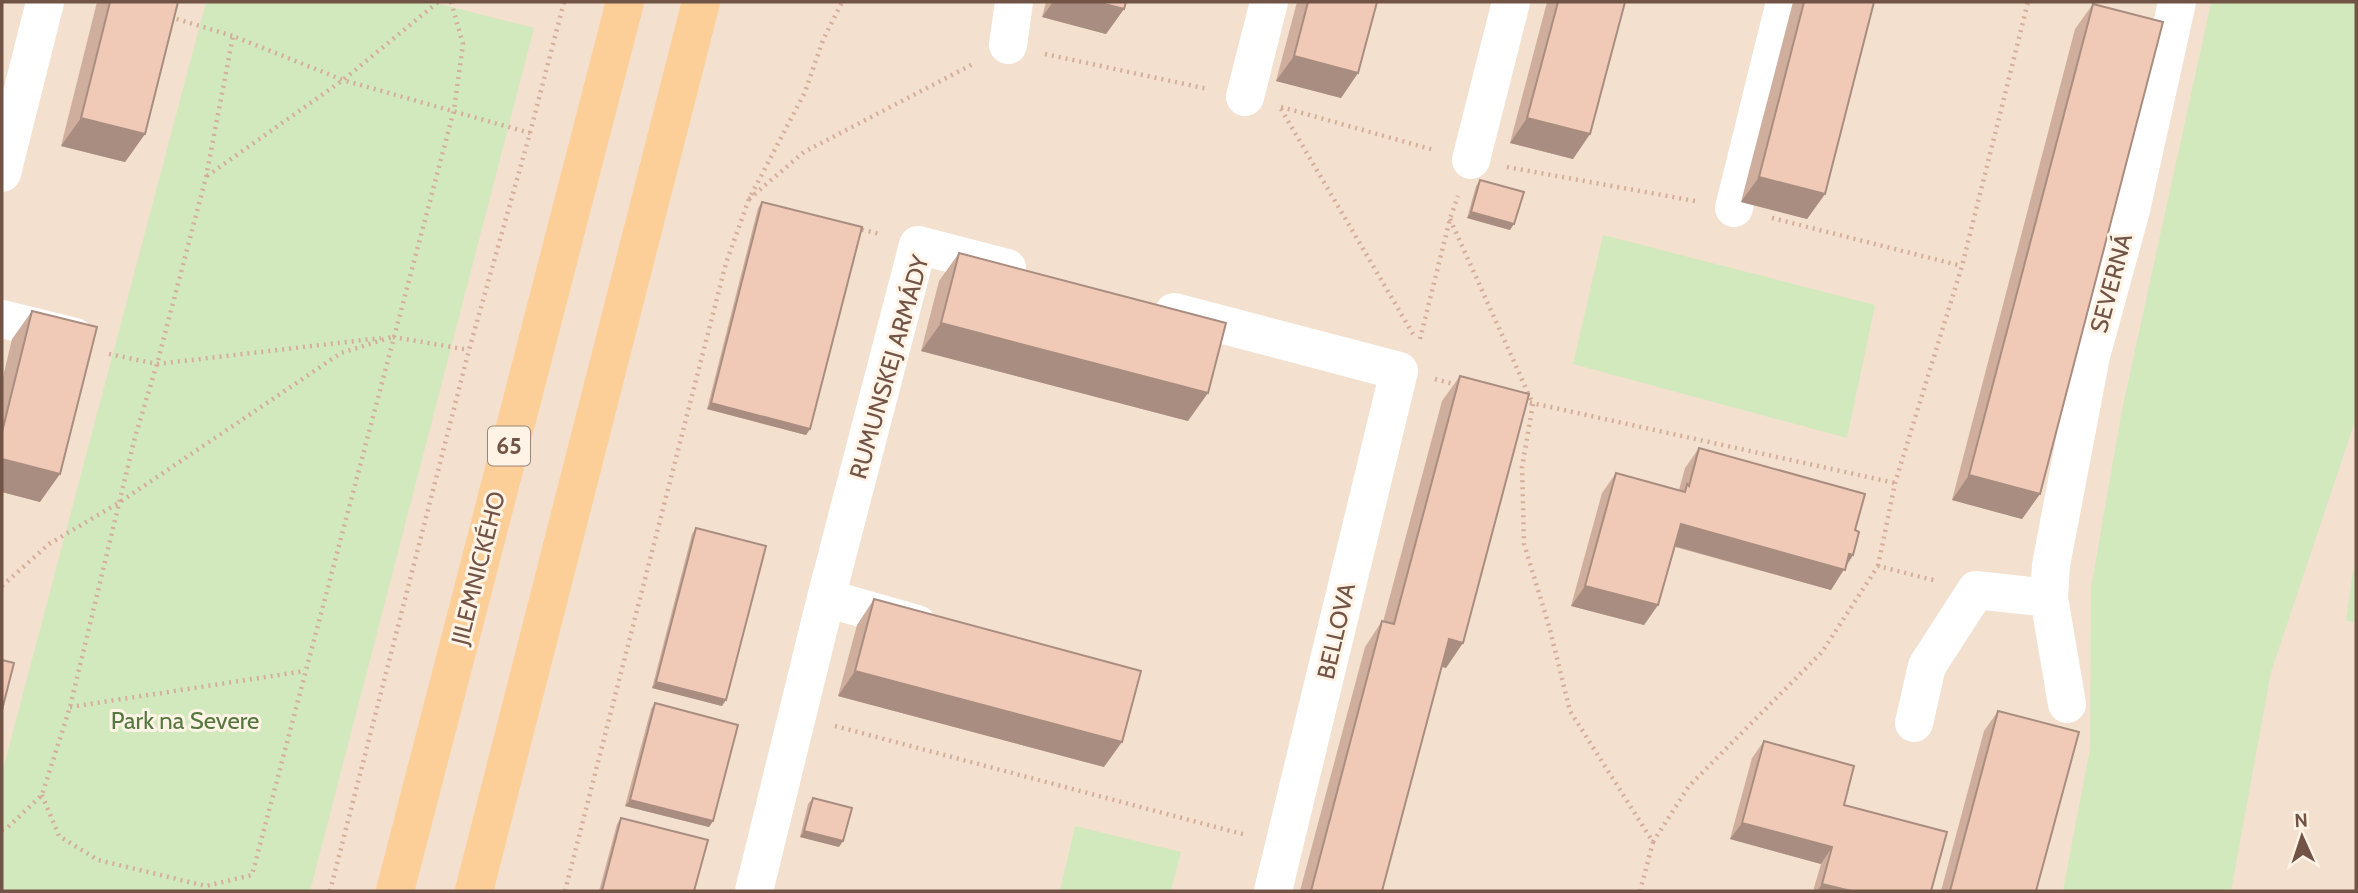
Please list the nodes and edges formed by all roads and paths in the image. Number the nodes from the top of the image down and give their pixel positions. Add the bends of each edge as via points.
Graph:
1 (45, 2) edge
2 (438, 2) edge
3 (451, 2) edge
4 (564, 2) edge
5 (625, 2) edge
6 (701, 2) edge
7 (842, 2) edge
8 (1014, 2) edge
9 (1269, 2) edge
10 (1511, 2) edge
11 (1785, 2) edge
12 (2028, 2) edge
13 (2177, 2) edge
14 (162, 15) edge
15 (233, 36) junction
16 (1008, 46) joint
17 (342, 80) junction
18 (1262, 102) joint
19 (454, 110) junction
20 (530, 133) junction
21 (1471, 160) joint
22 (2, 173) edge
23 (206, 177) junction
24 (750, 199) junction
25 (762, 202) edge
26 (1734, 208) dead end
27 (1450, 219) junction
28 (853, 227) edge
29 (918, 245) junction
30 (1038, 276) edge
31 (1145, 304) edge
32 (2, 319) edge
33 (396, 336) junction
34 (78, 337) joint
35 (469, 350) junction
36 (157, 364) junction
37 (1398, 370) junction
38 (1466, 387) edge
39 (1520, 400) edge
40 (1533, 404) junction
41 (1895, 483) junction
42 (120, 502) junction
43 (1878, 566) junction
44 (2050, 581) junction
45 (2, 586) edge
46 (1976, 590) junction
47 (826, 598) junction
48 (944, 631) edge
49 (305, 671) junction
50 (2067, 704) dead end
51 (70, 707) junction
52 (797, 716) junction
53 (1913, 723) dead end
54 (42, 795) junction
55 (2, 830) edge
56 (1653, 842) junction
57 (1285, 845) junction
58 (330, 891) edge
59 (395, 891) edge
60 (474, 891) edge
61 (565, 891) edge
62 (754, 891) edge
63 (1273, 891) edge
64 (1640, 891) edge

1 - 22 street
2 - 17 path
3 - 19 path via 463,44
4 - 20 path
5 - 59 main road, JILEMNICKÉHO / 65
6 - 60 main road
7 - 24 path via 805,92
8 - 16 street
9 - 18 street
10 - 21 street
11 - 26 street
12 - 41 path via 1962,266
13 - 44 street, SEVERNÁ via 2132,210 2091,356
14 - 15 path
15 - 17 path
15 - 23 path
16 - 24 path via 804,152
17 - 19 path
17 - 23 path
18 - 27 path via 1419,344
19 - 20 path
19 - 33 path
20 - 35 path
21 - 27 path
23 - 36 path
24 - 25 path
24 - 61 path via 726,263
27 - 40 path
28 - 29 path
29 - 30 street, RUMUNSKEJ ARMÁDY
29 - 47 street, RUMUNSKEJ ARMÁDY
31 - 37 street
32 - 34 street
33 - 35 path
33 - 36 path
33 - 42 path via 341,353
33 - 49 path
34 - 36 path via 94,351
35 - 58 path
36 - 42 path
37 - 38 path
37 - 57 street, BELLOVA
39 - 40 path
40 - 41 path
40 - 56 path via 1522,467 1524,544 1570,711
41 - 43 path
42 - 45 path via 49,544
42 - 51 path
43 - 46 path
43 - 56 path via 1822,652 1689,786
44 - 46 street
44 - 50 street
46 - 53 street via 1927,666
47 - 48 street
47 - 52 street, RUMUNSKEJ ARMÁDY
49 - 51 path
49 - 54 path via 252,875 206,886 98,860 59,835
51 - 54 path
52 - 57 path
52 - 62 street, RUMUNSKEJ ARMÁDY
54 - 55 path
56 - 64 path
57 - 63 street, BELLOVA

